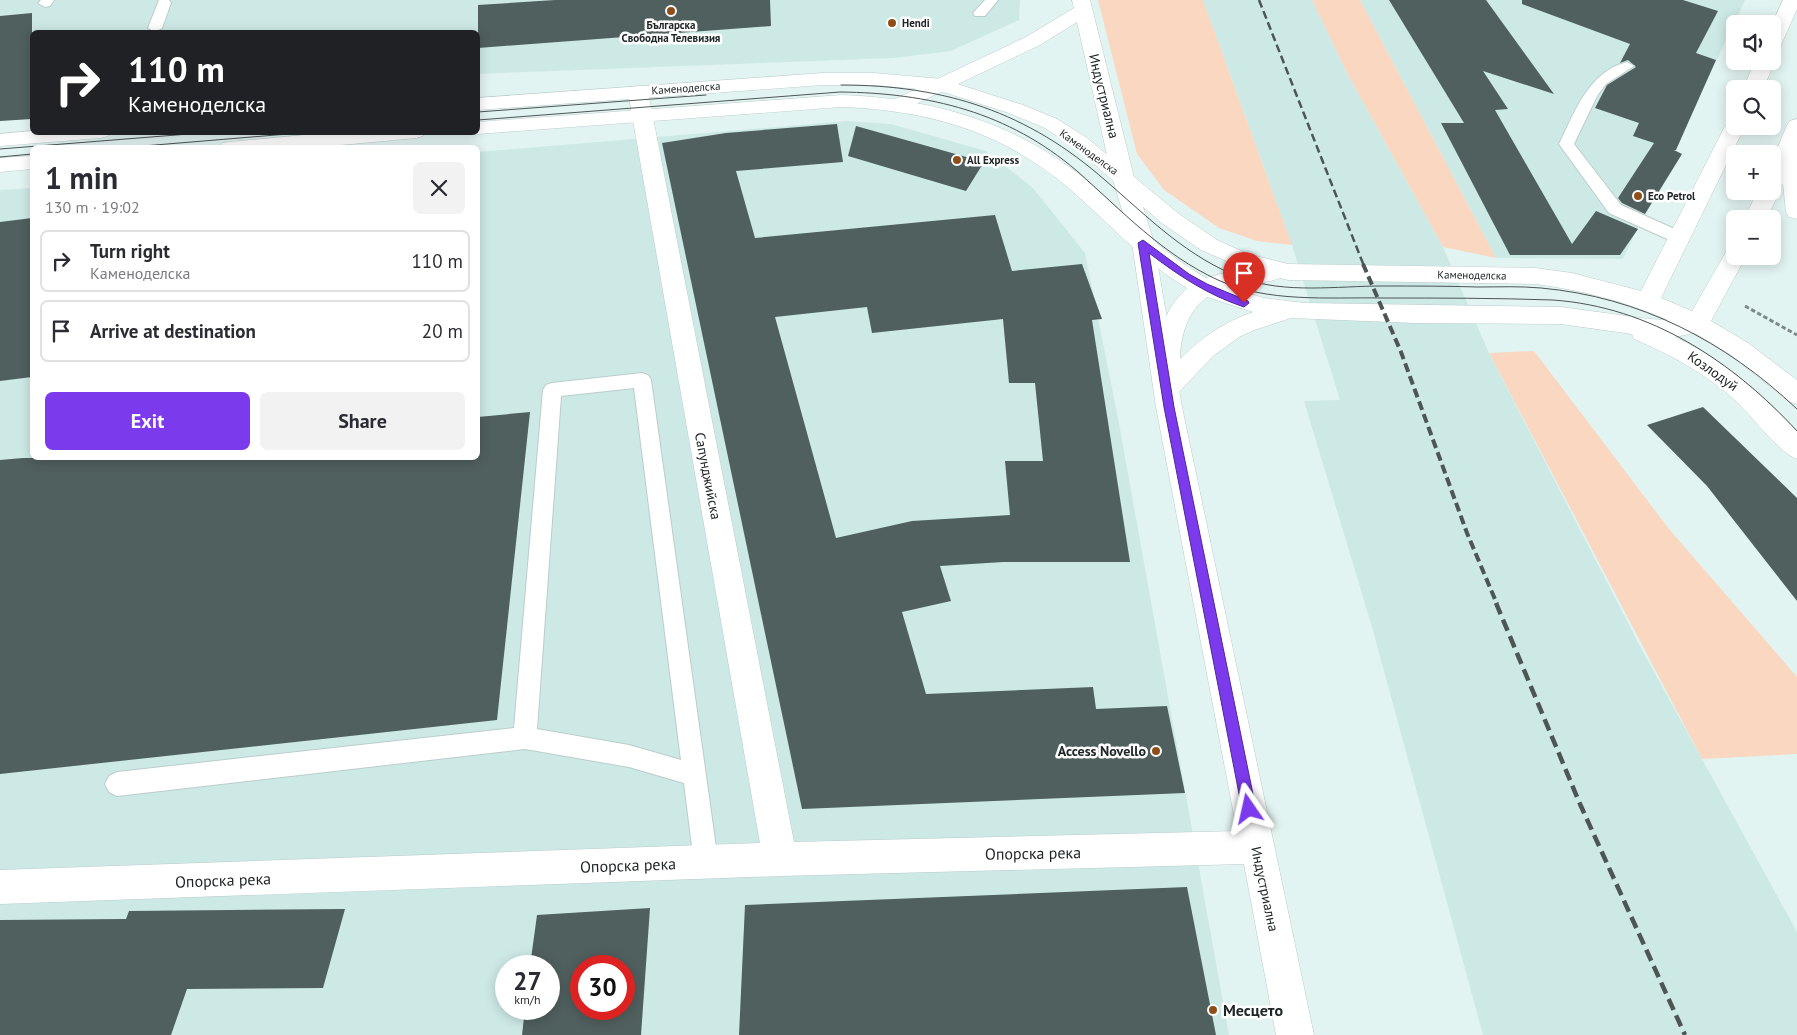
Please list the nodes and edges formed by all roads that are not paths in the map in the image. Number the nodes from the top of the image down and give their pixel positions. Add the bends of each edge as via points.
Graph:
1 (992, 0) edge
2 (1792, 0) edge
3 (164, 3) dead end
4 (1082, 5) edge
5 (980, 13) dead end
6 (1781, 25) edge
7 (155, 28) dead end
8 (1627, 66) dead end
9 (942, 85) junction
10 (638, 92) junction
11 (480, 104) edge
12 (898, 104) junction
13 (641, 115) junction
14 (1797, 125) edge
15 (480, 128) edge
16 (63, 135) edge
17 (377, 135) edge
18 (1731, 135) edge
19 (0, 140) edge
20 (312, 140) edge
21 (260, 145) edge
22 (1789, 148) junction
23 (30, 163) edge
24 (1781, 165) edge
25 (0, 166) edge
26 (1123, 176) junction
27 (1797, 212) edge
28 (1680, 238) junction
29 (1143, 243) junction
30 (1729, 265) edge
31 (1288, 272) junction
32 (1204, 286) junction
33 (1648, 301) junction
34 (1297, 312) junction
35 (1610, 322) junction
36 (1697, 324) junction
37 (1670, 328) junction
38 (1725, 377) junction
39 (1167, 388) junction
40 (1797, 394) edge
41 (1797, 449) edge
42 (525, 738) junction
43 (694, 775) junction
44 (117, 784) dead end
45 (1256, 847) junction
46 (780, 860) junction
47 (706, 862) junction
48 (0, 887) edge
49 (1296, 1035) edge

1 - 5 lane
2 - 6 main road
3 - 7 lane
4 - 9 main road, Индустриална via 1033,40
4 - 26 main road, Индустриална
8 - 28 lane via 1601,81 1590,95 1566,144 1615,209
9 - 10 main road, Каменоделска via 874,79 823,79
9 - 12 main road, Индустриална
9 - 26 main road, Каменоделска via 1050,123
10 - 11 main road, Каменоделска
10 - 13 main road, Сапунджийска
12 - 13 main road, Каменоделска via 841,101
12 - 29 main road, Каменоделска via 934,111 984,127 1030,150 1062,172
13 - 15 main road, Каменоделска
13 - 46 main road, Сапунджийска
14 - 22 main road
16 - 19 main road
17 - 20 main road
18 - 28 main road
20 - 21 main road
22 - 24 main road
22 - 27 main road
23 - 25 main road
26 - 29 main road, Индустриална
26 - 31 main road, Каменоделска via 1171,219 1208,245 1240,260
28 - 33 main road
29 - 32 main road, Каменоделска
29 - 39 main road, Индустриална
30 - 36 main road
31 - 32 main road via 1240,276
31 - 33 main road, Каменоделска via 1535,276 1595,285
32 - 34 main road, Каменоделска via 1244,303
32 - 39 main road via 1192,294 1181,308 1171,335
33 - 36 main road
33 - 37 main road
34 - 35 main road, Каменоделска via 1569,316
34 - 39 main road via 1271,316 1234,328 1206,347
35 - 37 main road
35 - 38 main road, Козлодуй via 1666,342
36 - 37 main road
36 - 40 main road via 1752,356
37 - 38 main road
38 - 41 main road, Козлодуй via 1747,395
39 - 45 main road, Индустриална
42 - 43 lane via 629,756
42 - 43 lane via 552,390 642,380
42 - 44 lane
43 - 47 lane
45 - 46 main road, Опорска река
45 - 49 main road, Индустриална
46 - 47 main road, Опорска река
47 - 48 main road, Опорска река

